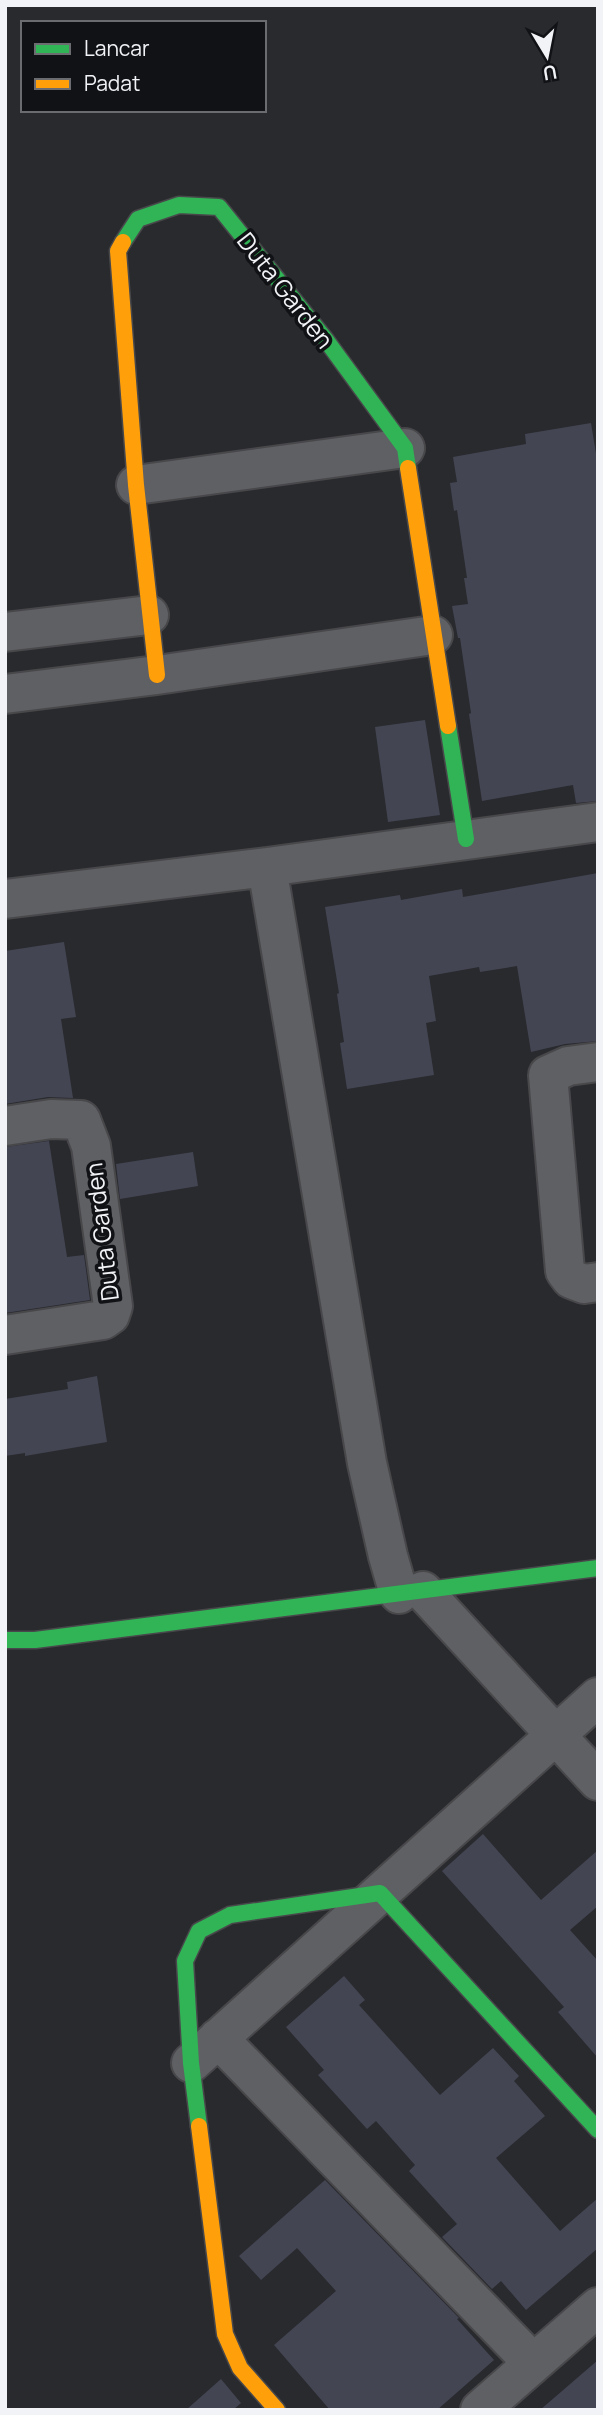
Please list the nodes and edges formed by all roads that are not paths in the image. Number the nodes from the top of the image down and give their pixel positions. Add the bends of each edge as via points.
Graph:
1 (405, 448) junction
2 (136, 485) junction
3 (149, 615) junction
4 (5, 632) edge
5 (433, 635) junction
6 (157, 675) junction
7 (5, 694) edge
8 (598, 822) edge
9 (466, 839) junction
10 (267, 867) junction
11 (5, 899) edge
12 (598, 1062) edge
13 (5, 1126) edge
14 (598, 1282) edge
15 (5, 1335) edge
16 (598, 1568) edge
17 (411, 1592) junction
18 (5, 1640) edge
19 (35, 1640) junction
20 (5, 1650) edge
21 (598, 1697) edge
22 (555, 1736) junction
23 (598, 1782) edge
24 (380, 1894) junction
25 (204, 2050) junction
26 (598, 2130) edge
27 (598, 2306) edge
28 (533, 2363) junction
29 (277, 2410) edge
30 (480, 2410) edge

1 - 2 street
1 - 2 street, Duta Garden via 219,207 179,205 138,219 118,251
1 - 5 street, Duta Garden
2 - 3 street, Duta Garden
3 - 4 street
3 - 6 street, Duta Garden
5 - 6 street
5 - 9 street, Duta Garden
6 - 7 street
8 - 9 street
9 - 10 street
10 - 11 street
10 - 17 street via 367,1463 388,1556
12 - 14 street via 568,1066 548,1075 565,1270 571,1279 584,1284
13 - 15 street, Duta Garden via 81,1120 91,1146 113,1306 103,1320
16 - 17 street
17 - 19 street
17 - 22 street
18 - 19 street
19 - 20 street
21 - 22 street
22 - 23 street
22 - 24 street
24 - 25 street
24 - 25 street via 230,1915 199,1931 185,1961
24 - 26 street
25 - 28 street
25 - 29 street via 225,2334 240,2368
27 - 28 street
28 - 30 street

